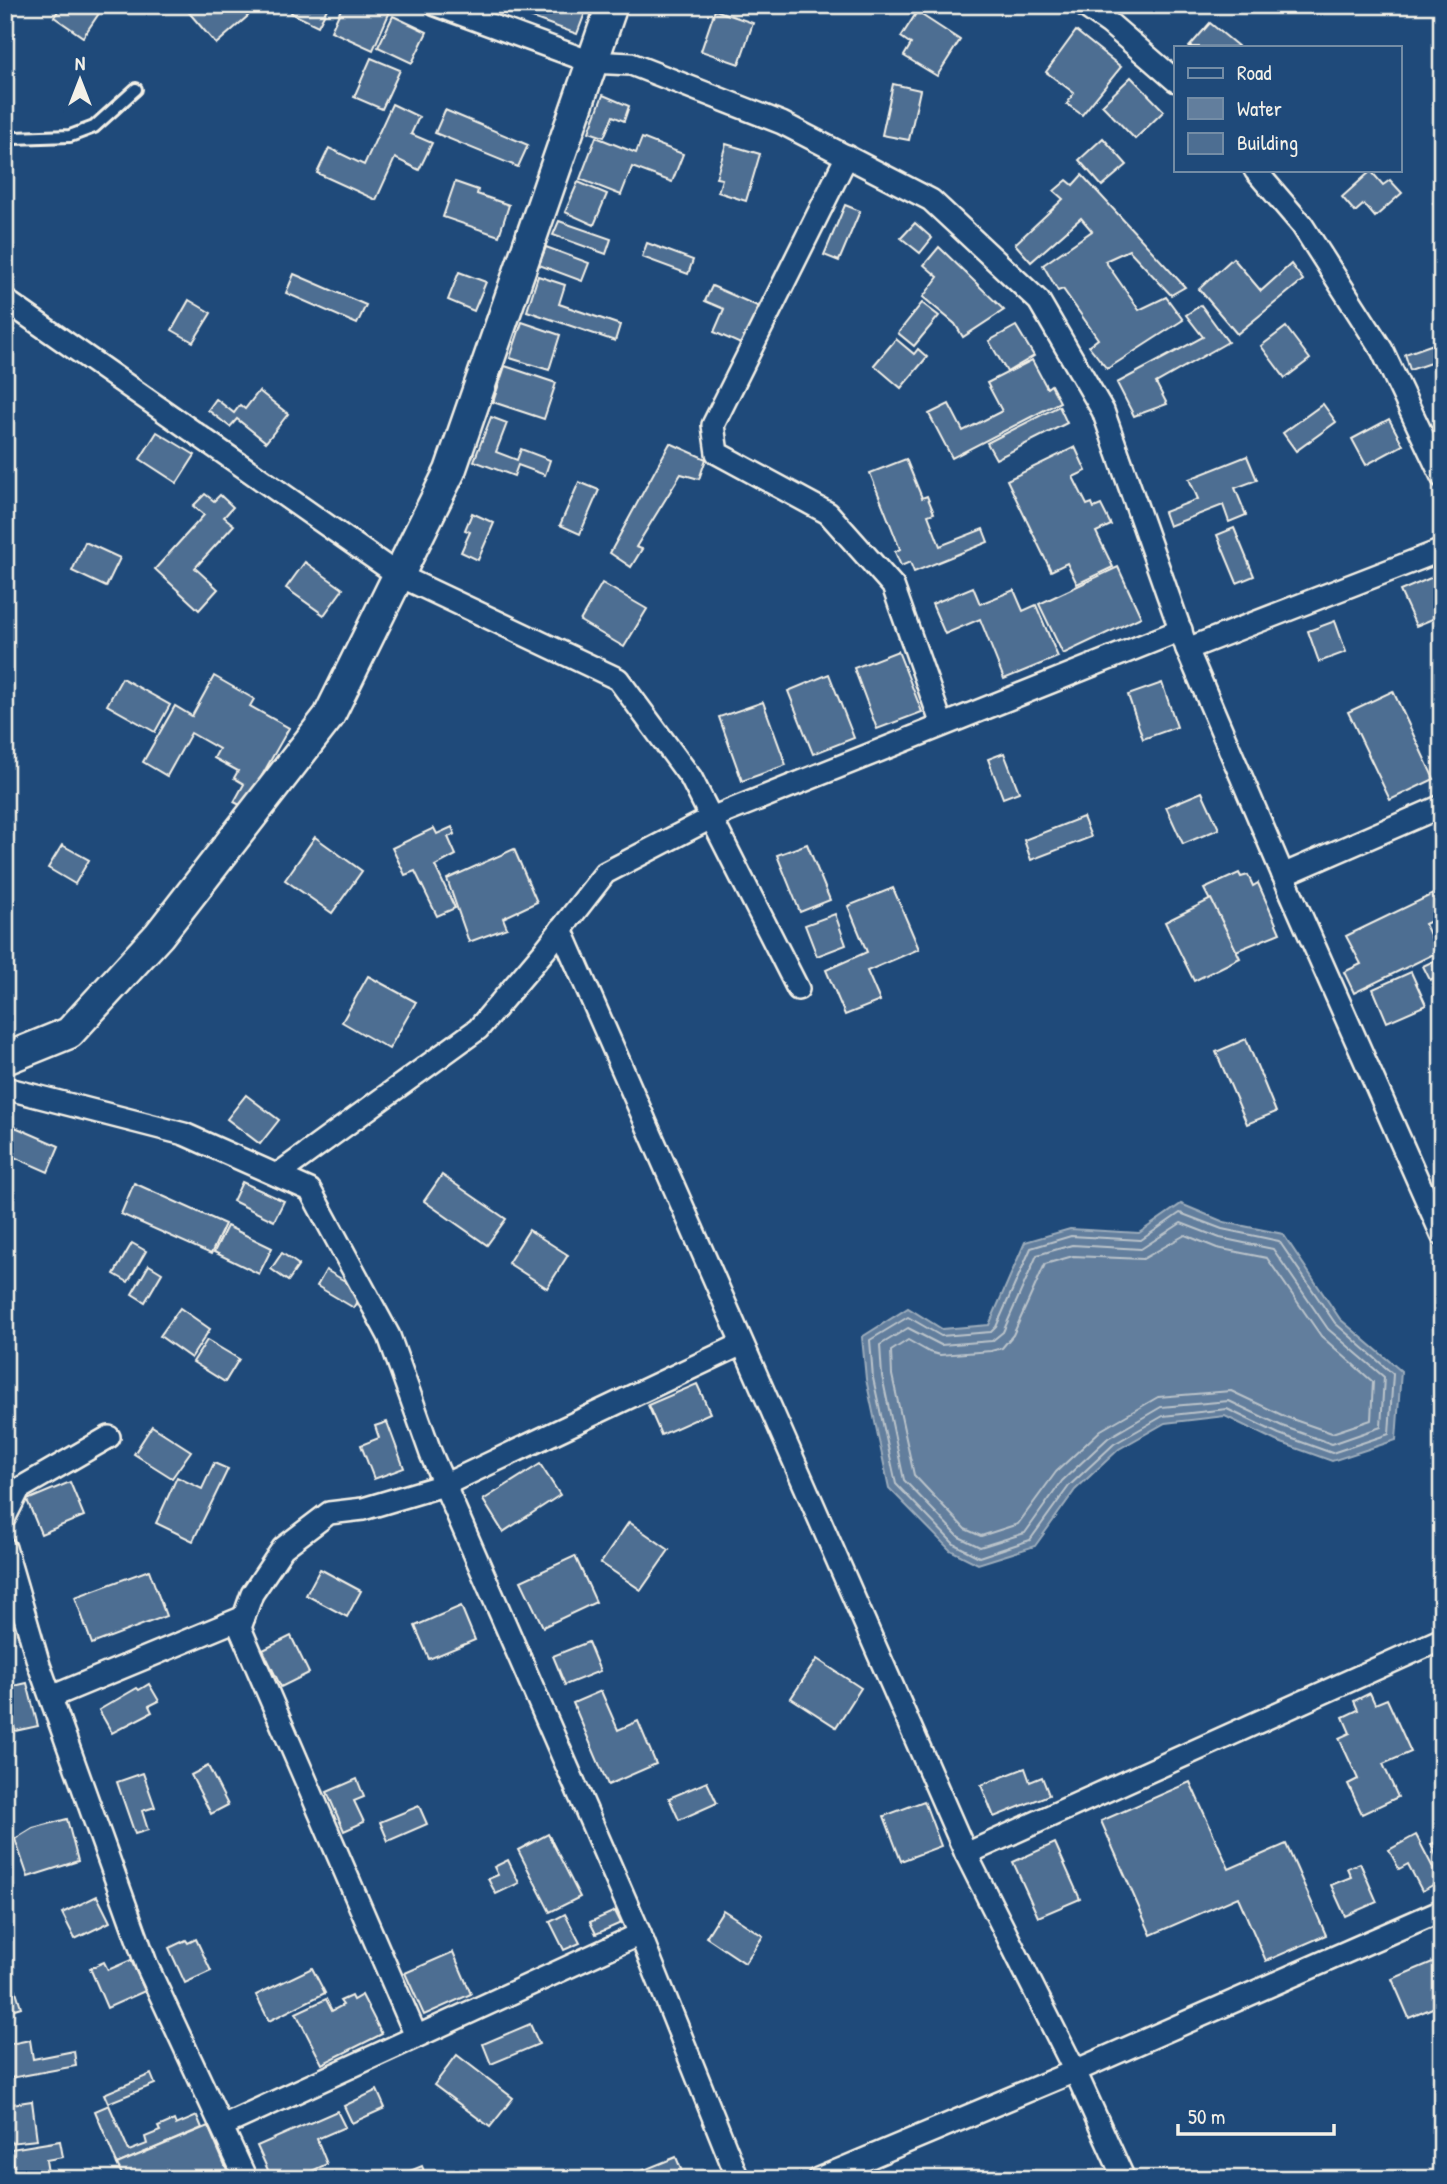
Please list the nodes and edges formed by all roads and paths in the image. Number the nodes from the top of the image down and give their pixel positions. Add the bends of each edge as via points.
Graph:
1 (436, 5) edge
2 (612, 5) edge
3 (1083, 5) edge
4 (591, 62) junction
5 (1174, 79) edge
6 (136, 89) dead end
7 (5, 141) edge
8 (847, 156) junction
9 (1257, 172) edge
10 (5, 300) edge
11 (1442, 477) edge
12 (1442, 550) edge
13 (398, 575) junction
14 (1184, 639) junction
15 (942, 725) junction
16 (1442, 806) edge
17 (712, 818) junction
18 (1283, 875) junction
19 (561, 929) junction
20 (798, 989) dead end
21 (5, 1059) edge
22 (5, 1088) edge
23 (277, 1175) junction
24 (1442, 1235) edge
25 (742, 1343) junction
26 (109, 1437) dead end
27 (444, 1485) junction
28 (5, 1517) edge
29 (5, 1548) edge
30 (244, 1617) junction
31 (1442, 1639) edge
32 (51, 1696) junction
33 (966, 1854) junction
34 (1442, 1910) edge
35 (640, 1934) junction
36 (416, 2036) junction
37 (1075, 2071) junction
38 (222, 2126) junction
39 (246, 2179) edge
40 (738, 2179) edge
41 (818, 2179) edge
42 (1124, 2179) edge

1 - 4 street
2 - 4 street
3 - 5 street
4 - 8 street via 631,64 782,122
4 - 13 street via 450,471
6 - 7 lane via 94,127 70,136
8 - 14 street via 931,200 1039,301 1103,411
8 - 15 street via 713,425 717,453 828,513 893,586
9 - 11 street via 1302,225 1382,350
10 - 13 street
12 - 14 street
13 - 17 street via 618,679 691,778
13 - 21 street via 329,716 159,935 69,1033
14 - 15 street
14 - 18 street
15 - 17 street
16 - 18 street
17 - 19 street via 605,873
17 - 20 street
18 - 24 street
19 - 23 street via 478,1030
19 - 25 street
22 - 23 street via 184,1134
23 - 27 street via 310,1191 350,1263 389,1336
25 - 27 street
25 - 33 street
26 - 28 street via 19,1489
27 - 30 street via 363,1509 329,1513 283,1548 252,1594
27 - 35 street
29 - 32 street
30 - 32 street
30 - 36 street via 240,1628
31 - 33 street
32 - 38 street via 147,1966
33 - 37 street
34 - 37 street
35 - 36 street
35 - 40 street
36 - 38 street
37 - 41 street
37 - 42 street
38 - 39 street

